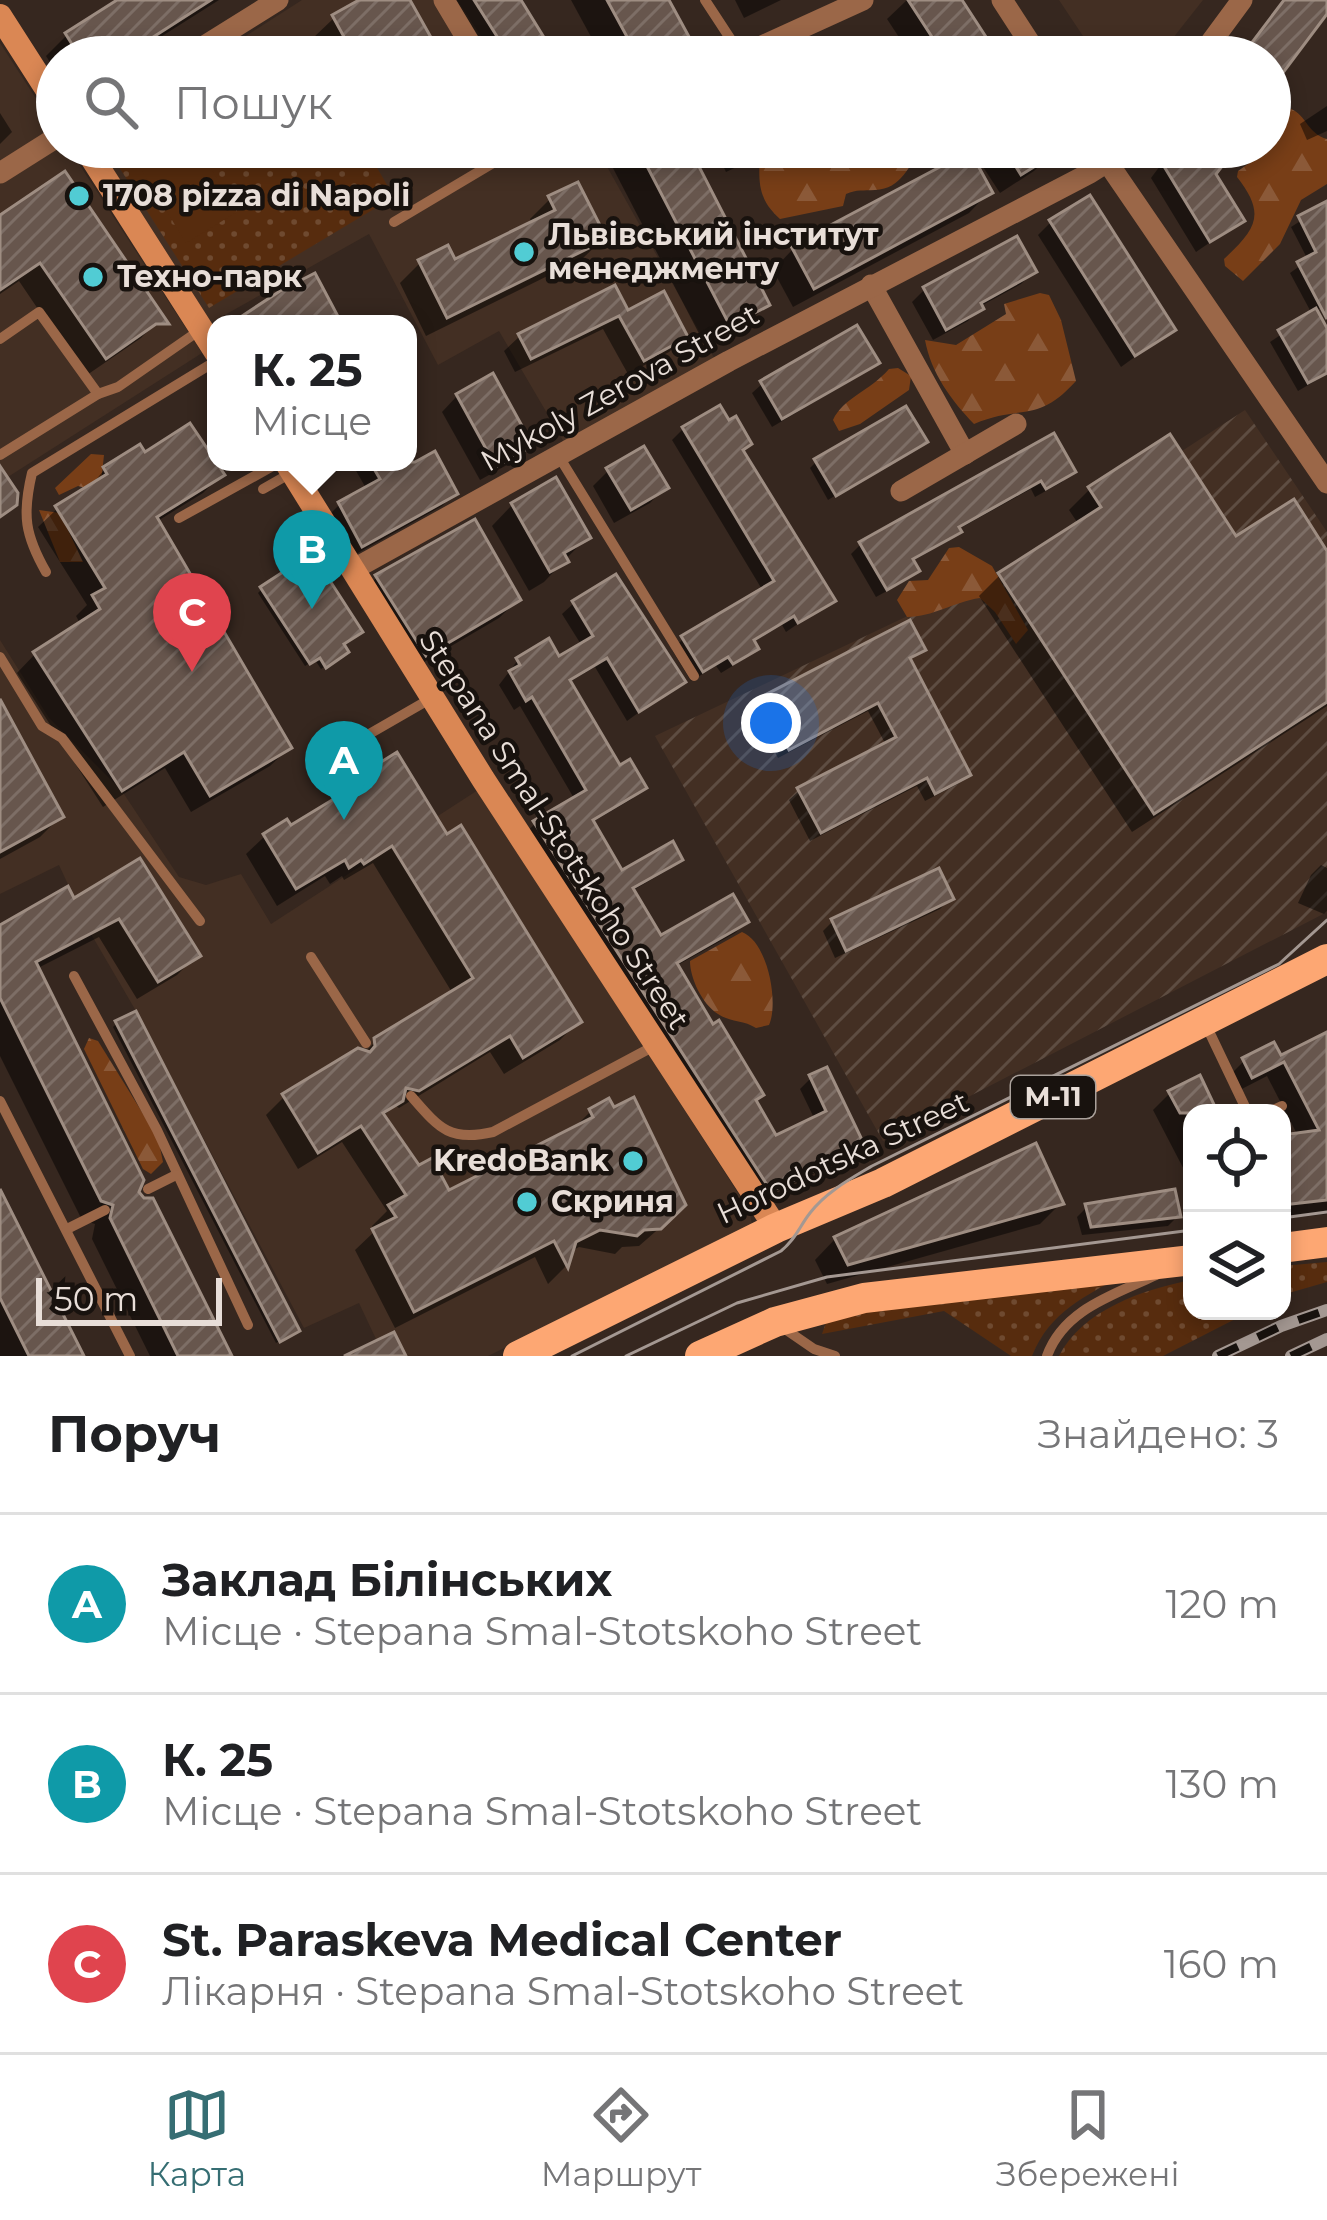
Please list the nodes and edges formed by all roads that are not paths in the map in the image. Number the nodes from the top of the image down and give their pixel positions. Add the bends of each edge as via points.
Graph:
1 (278, 0) edge
2 (444, 0) edge
3 (705, 0) edge
4 (863, 0) edge
5 (1002, 0) edge
6 (1243, 0) edge
7 (0, 16) edge
8 (221, 36) edge
9 (465, 36) edge
10 (727, 36) edge
11 (783, 36) edge
12 (1025, 36) edge
13 (1216, 36) edge
14 (36, 72) edge
15 (36, 150) edge
16 (98, 168) edge
17 (485, 168) edge
18 (1079, 168) edge
19 (1111, 168) edge
20 (0, 173) edge
21 (394, 222) dead end
22 (871, 285) junction
23 (202, 329) junction
24 (0, 339) edge
25 (207, 339) edge
26 (207, 363) edge
27 (98, 394) junction
28 (1016, 424) dead end
29 (965, 454) junction
30 (0, 455) edge
31 (558, 455) junction
32 (274, 471) edge
33 (280, 471) edge
34 (290, 471) edge
35 (1327, 483) edge
36 (262, 489) dead end
37 (901, 490) dead end
38 (179, 518) dead end
39 (354, 568) junction
40 (46, 572) dead end
41 (0, 657) edge
42 (694, 676) dead end
43 (433, 697) junction
44 (338, 752) dead end
45 (200, 921) dead end
46 (311, 957) dead end
47 (1327, 959) edge
48 (74, 976) dead end
49 (1203, 1020) junction
50 (366, 1043) dead end
51 (656, 1045) junction
52 (411, 1096) dead end
53 (0, 1101) edge
54 (1244, 1104) edge
55 (176, 1175) junction
56 (148, 1189) dead end
57 (106, 1210) dead end
58 (776, 1228) junction
59 (67, 1229) junction
60 (1327, 1242) edge
61 (1291, 1247) edge
62 (1183, 1261) edge
63 (1183, 1263) edge
64 (775, 1322) junction
65 (248, 1325) dead end
66 (130, 1356) edge
67 (518, 1356) edge
68 (700, 1356) edge
69 (835, 1356) edge
70 (1047, 1356) edge

1 - 8 street
2 - 9 street
3 - 10 lane
4 - 11 street
5 - 12 street
6 - 13 street
7 - 14 street
15 - 20 street
16 - 23 street
17 - 21 lane
18 - 22 street, Mykoly Zerova Street
19 - 35 street
22 - 29 street
22 - 31 street, Mykoly Zerova Street
23 - 25 street
23 - 27 lane
24 - 27 lane via 40,312
26 - 40 lane via 32,473 27,540
27 - 30 lane
28 - 29 street
29 - 37 street
31 - 39 street, Mykoly Zerova Street
31 - 42 lane
32 - 38 lane
33 - 36 lane
34 - 39 street, Stepana Smal-Stotskoho Street
39 - 43 street, Stepana Smal-Stotskoho Street
41 - 45 lane via 42,726 62,738
43 - 44 lane
43 - 51 street, Stepana Smal-Stotskoho Street
46 - 50 lane
47 - 49 main road, Horodotska Street / М-11
48 - 55 lane
49 - 54 lane
49 - 58 main road, Horodotska Street / М-11 via 883,1183
51 - 52 lane via 493,1132 467,1138 439,1128
51 - 58 street, Stepana Smal-Stotskoho Street
53 - 59 lane
55 - 56 lane
55 - 65 lane
57 - 59 lane
58 - 67 main road, Horodotska Street / М-11
59 - 66 lane
60 - 61 main road
62 - 64 main road via 864,1298
63 - 70 lane via 1078,1313
64 - 68 main road
64 - 69 lane

